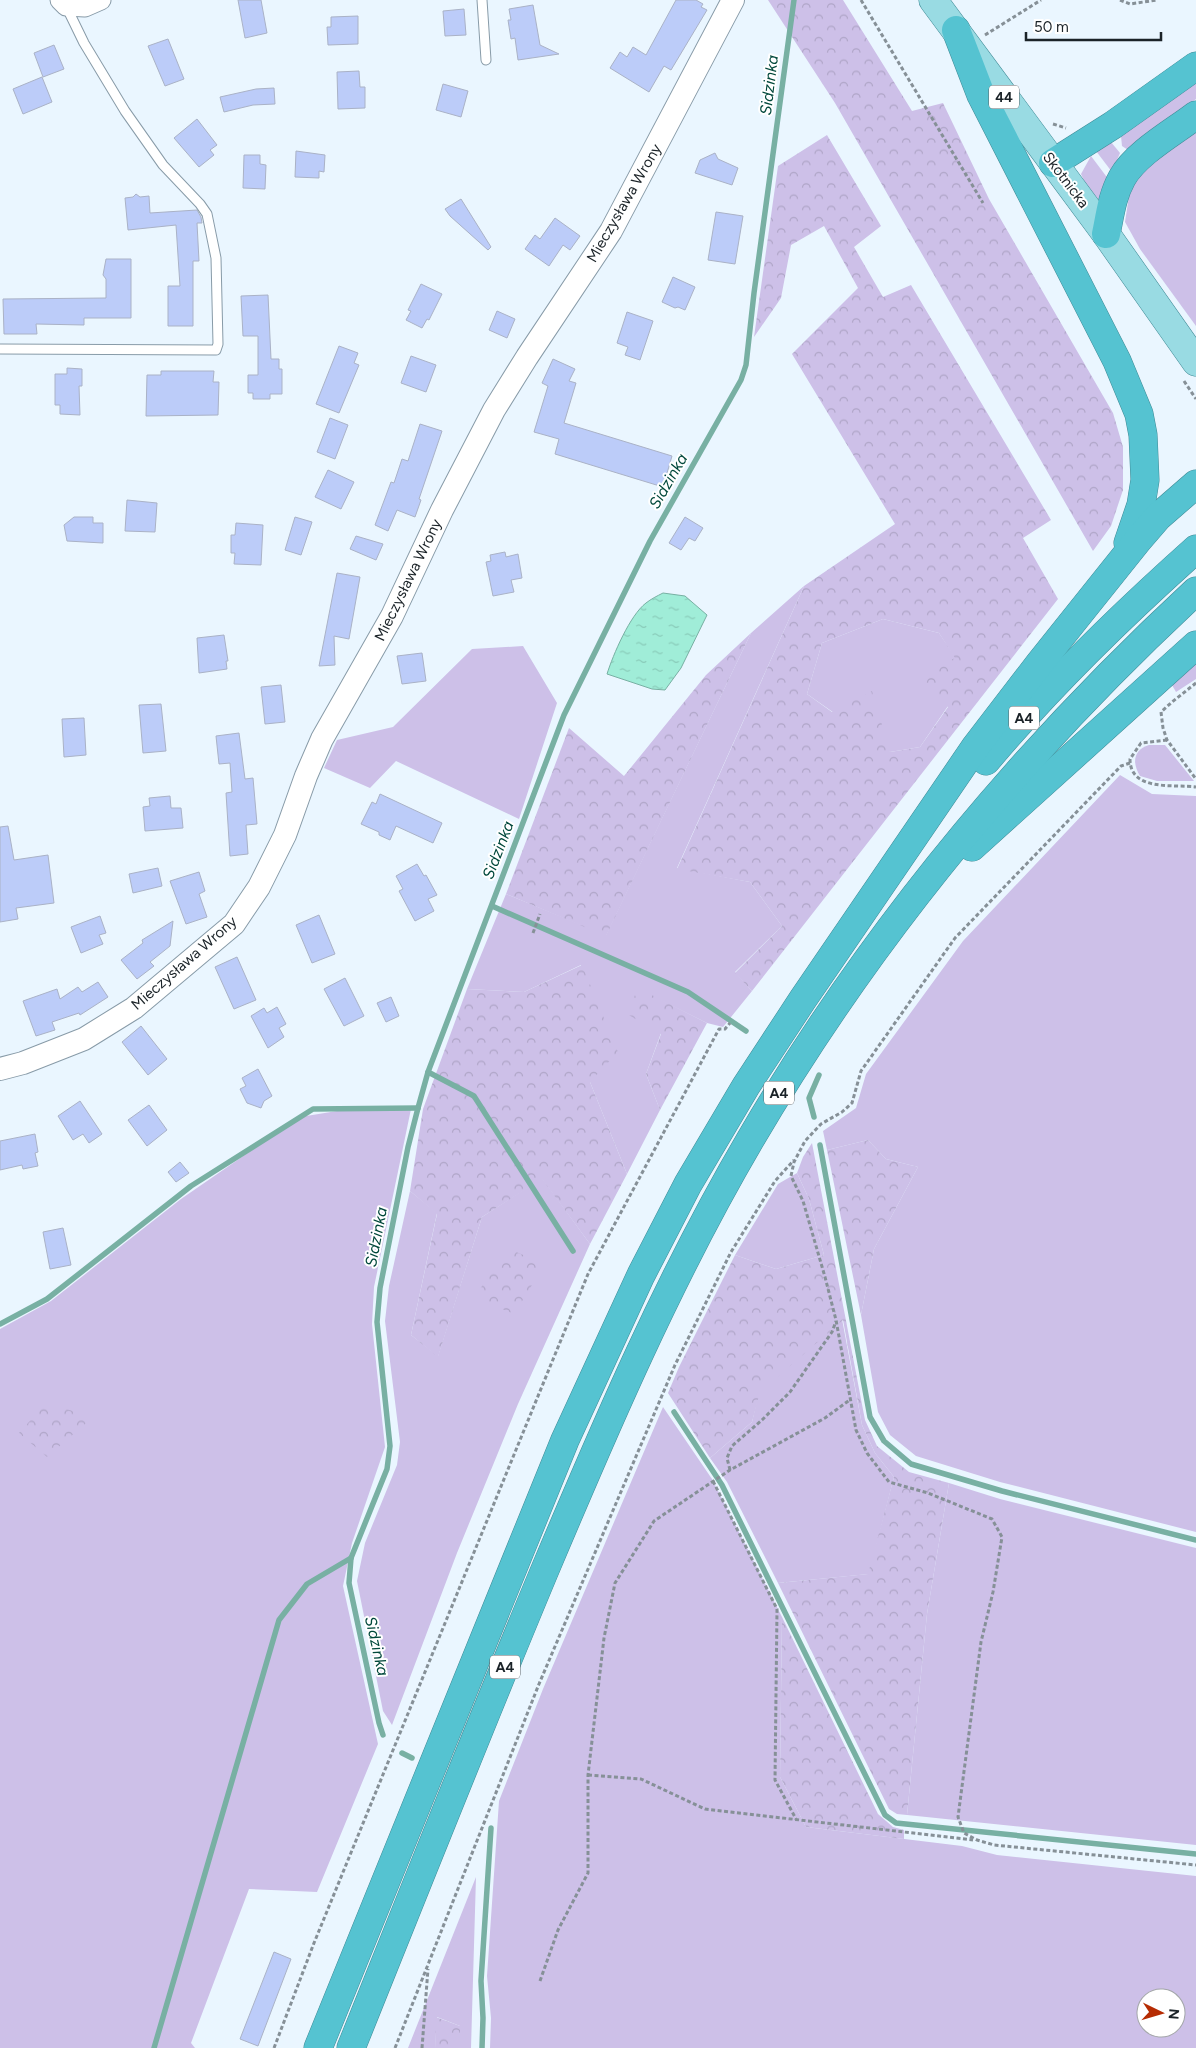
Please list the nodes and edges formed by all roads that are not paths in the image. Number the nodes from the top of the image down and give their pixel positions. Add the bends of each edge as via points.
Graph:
1 (101, 0) edge
2 (482, 0) edge
3 (733, 0) edge
4 (934, 0) edge
5 (63, 3) edge
6 (967, 35) junction
7 (486, 60) dead end
8 (1196, 66) edge
9 (1196, 115) edge
10 (1053, 164) junction
11 (1106, 234) junction
12 (0, 349) edge
13 (1196, 362) edge
14 (1196, 484) edge
15 (1196, 549) edge
16 (1121, 563) junction
17 (1196, 591) edge
18 (1196, 646) edge
19 (870, 903) junction
20 (906, 906) junction
21 (0, 1069) edge
22 (318, 2048) edge
23 (351, 2048) edge

1 - 5 street via 85,7
2 - 7 lane
3 - 21 street, Mieczysława Wrony via 612,231 494,410 392,616 322,739 285,835 259,887 234,924 134,1008 84,1039
4 - 6 main road, Skotnicka / 44
5 - 12 lane via 125,111 163,165 207,214 216,258 218,344 216,350
6 - 10 main road, Skotnicka / 44
6 - 16 highway via 980,95 1100,327 1139,414 1144,435 1145,480 1136,523
8 - 10 highway via 1113,126
9 - 11 highway via 1143,155 1123,176 1112,202
10 - 11 main road, Skotnicka / 44
11 - 13 main road, Skotnicka / 44
14 - 16 highway via 1158,517
15 - 19 highway, A4 via 1138,600 1006,737
16 - 19 highway via 976,746
17 - 20 highway, A4 via 1129,654 1031,756
18 - 20 highway
19 - 22 highway, A4 via 746,1086 688,1184 637,1283 518,1551
20 - 23 highway, A4 via 848,986 773,1102 728,1178 669,1290 593,1455 526,1614

